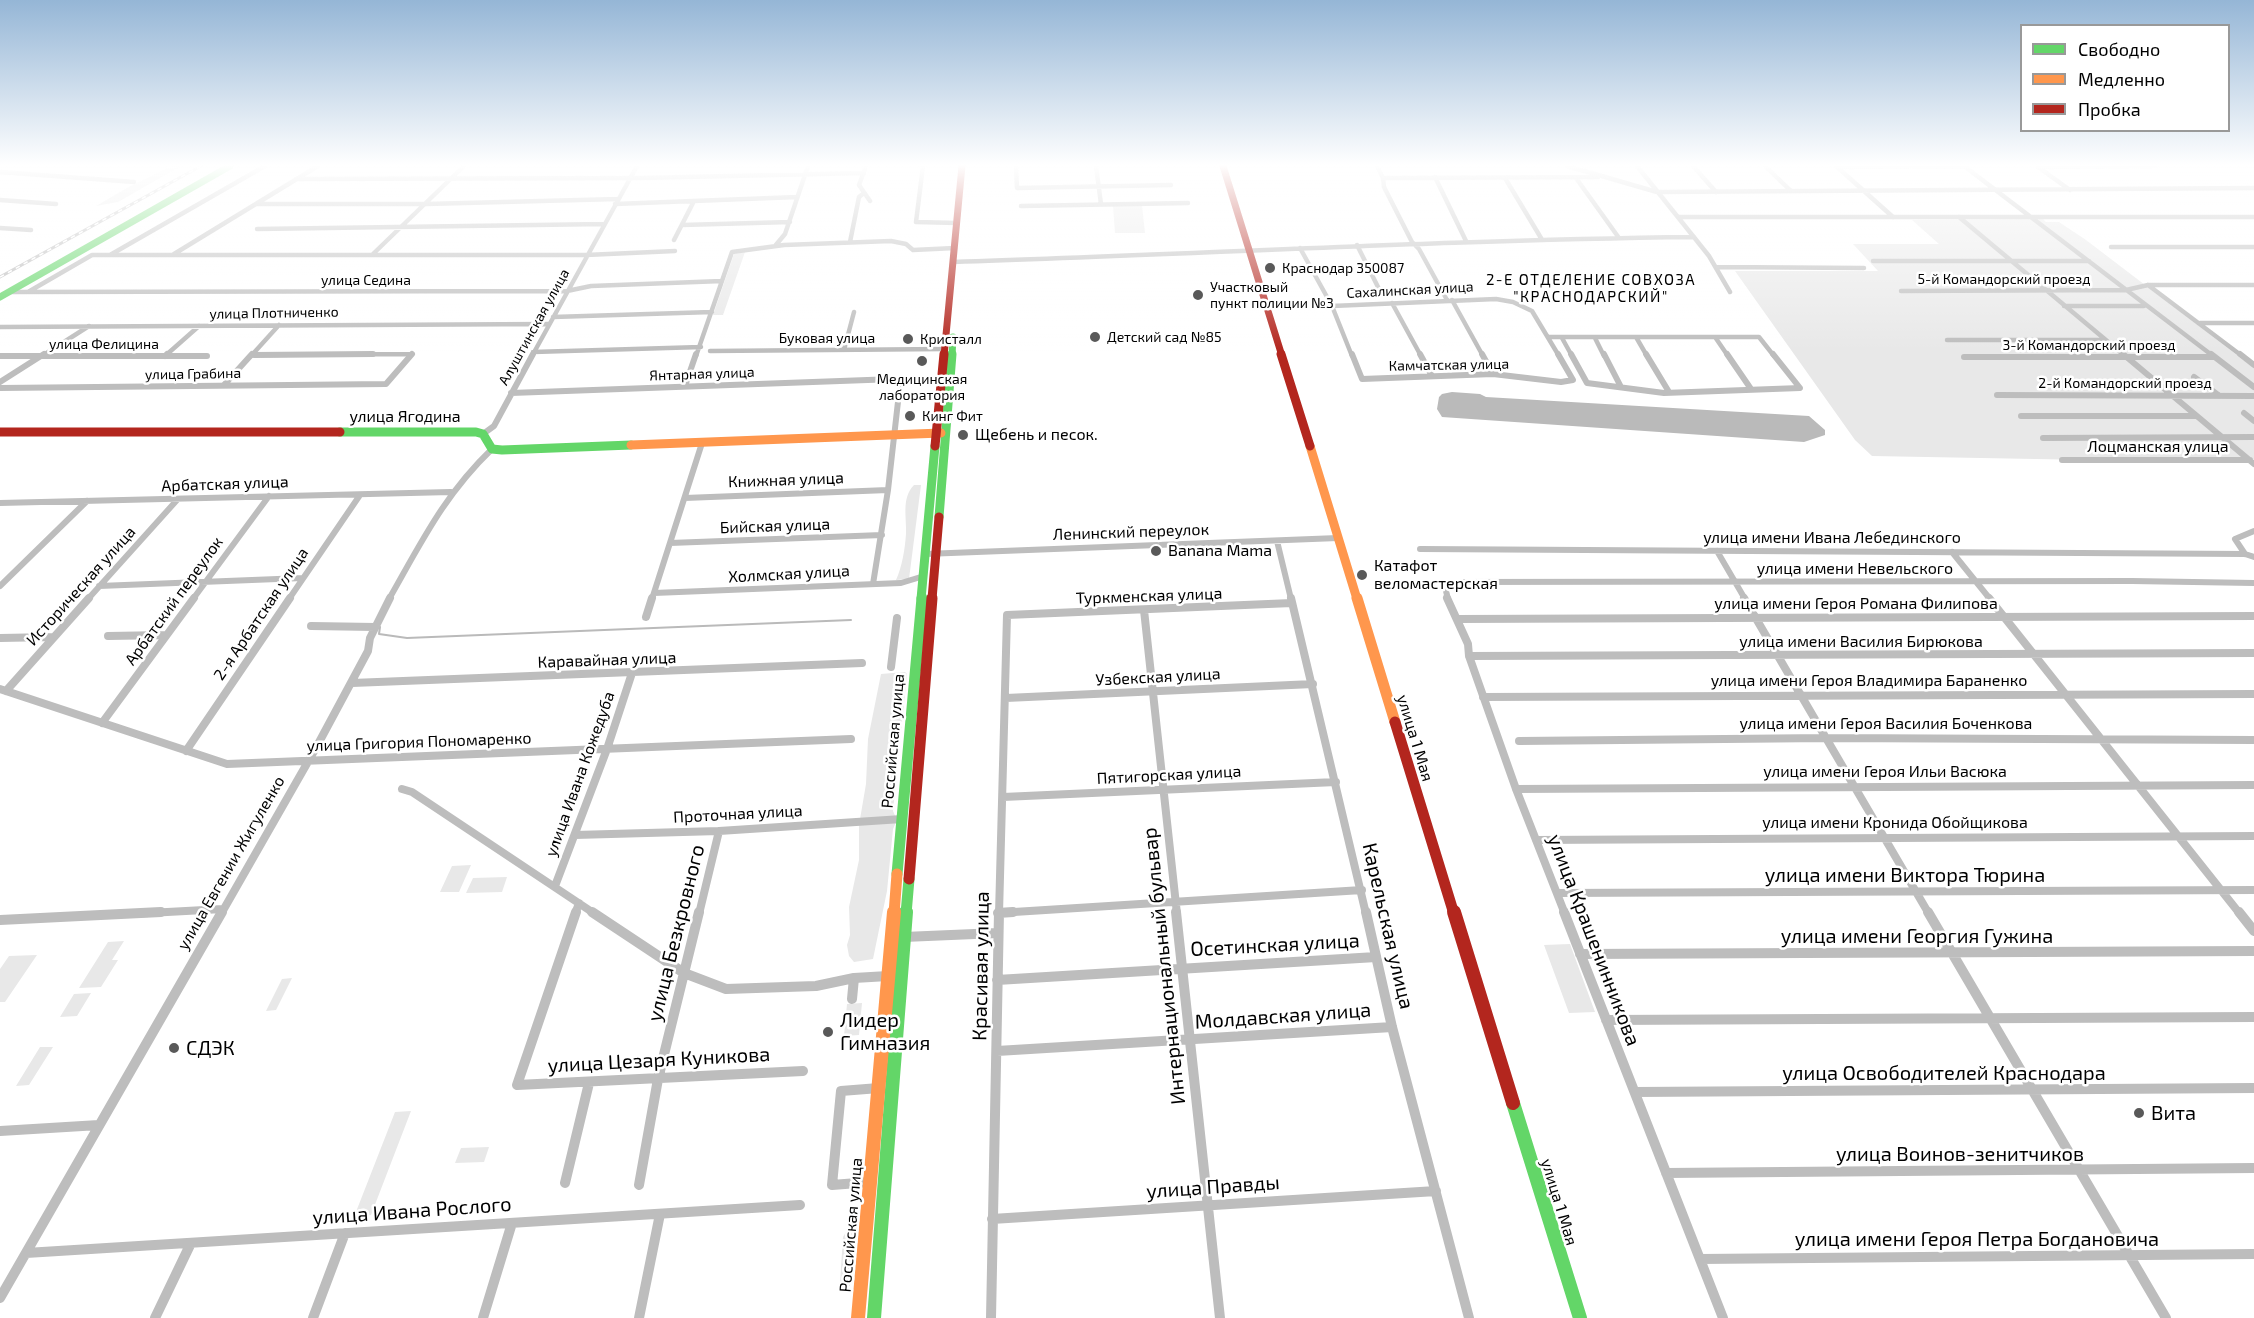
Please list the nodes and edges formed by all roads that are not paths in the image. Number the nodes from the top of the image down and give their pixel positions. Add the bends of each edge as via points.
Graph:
1 (0, 228) edge
2 (117, 228) edge
3 (120, 228) edge
4 (158, 228) edge
5 (218, 228) edge
6 (402, 228) junction
7 (427, 228) edge
8 (602, 228) edge
9 (681, 228) edge
10 (788, 228) edge
11 (853, 228) edge
12 (956, 228) edge
13 (961, 228) edge
14 (1242, 228) edge
15 (1405, 228) edge
16 (1459, 228) edge
17 (1535, 228) edge
18 (1612, 228) edge
19 (1687, 228) edge
20 (1971, 228) edge
21 (2046, 228) edge
22 (257, 229) dead end
23 (31, 230) dead end
24 (1619, 237) junction
25 (1694, 237) junction
26 (1541, 238) junction
27 (674, 240) dead end
28 (1466, 241) junction
29 (850, 242) junction
30 (1412, 242) junction
31 (1357, 245) junction
32 (775, 246) junction
33 (2111, 247) dead end
34 (2254, 247) edge
35 (954, 248) junction
36 (1298, 248) junction
37 (675, 251) dead end
38 (1250, 252) junction
39 (373, 254) junction
40 (110, 255) junction
41 (172, 255) junction
42 (586, 255) junction
43 (1873, 261) dead end
44 (2011, 261) junction
45 (2089, 261) junction
46 (957, 262) junction
47 (1716, 267) junction
48 (1864, 268) dead end
49 (722, 281) junction
50 (2148, 285) junction
51 (2254, 285) edge
52 (2126, 290) junction
53 (567, 291) junction
54 (1380, 291) dead end
55 (1901, 291) dead end
56 (2046, 291) junction
57 (26, 292) junction
58 (1730, 292) dead end
59 (3, 293) edge
60 (1450, 300) junction
61 (1392, 303) junction
62 (1332, 306) junction
63 (2064, 306) junction
64 (2144, 306) dead end
65 (712, 312) junction
66 (854, 312) dead end
67 (553, 316) junction
68 (2198, 323) junction
69 (2254, 323) edge
70 (548, 324) junction
71 (279, 325) junction
72 (91, 326) junction
73 (199, 326) junction
74 (0, 327) edge
75 (1547, 336) junction
76 (1636, 337) junction
77 (1715, 337) junction
78 (1562, 338) junction
79 (1595, 338) junction
80 (1947, 340) dead end
81 (2105, 340) junction
82 (700, 347) junction
83 (945, 349) junction
84 (844, 350) junction
85 (710, 351) dead end
86 (533, 352) junction
87 (254, 355) junction
88 (0, 356) edge
89 (165, 356) junction
90 (207, 356) dead end
91 (42, 357) junction
92 (1964, 357) dead end
93 (2125, 357) junction
94 (2215, 357) junction
95 (2254, 365) edge
96 (1493, 374) junction
97 (1432, 376) junction
98 (2194, 376) dead end
99 (0, 382) edge
100 (1572, 382) joint
101 (2102, 384) dead end
102 (2157, 384) junction
103 (225, 385) junction
104 (685, 386) junction
105 (1622, 387) junction
106 (2254, 387) edge
107 (0, 388) edge
108 (1751, 388) junction
109 (1669, 392) junction
110 (511, 393) junction
111 (1997, 395) dead end
112 (2218, 395) junction
113 (2172, 396) junction
114 (2254, 396) edge
115 (2244, 413) dead end
116 (2021, 416) dead end
117 (2196, 416) junction
118 (2254, 421) edge
119 (0, 432) edge
120 (483, 434) junction
121 (938, 434) junction
122 (895, 435) junction
123 (2221, 437) junction
124 (2254, 437) edge
125 (2043, 438) dead end
126 (702, 443) junction
127 (492, 449) junction
128 (2062, 460) dead end
129 (2252, 462) edge
130 (888, 490) junction
131 (452, 492) junction
132 (360, 495) junction
133 (269, 496) junction
134 (685, 498) junction
135 (177, 500) junction
136 (87, 501) junction
137 (0, 503) edge
138 (2254, 531) edge
139 (882, 535) junction
140 (1338, 538) junction
141 (1277, 541) junction
142 (670, 543) junction
143 (1420, 549) dead end
144 (1717, 551) junction
145 (1952, 552) junction
146 (930, 554) junction
147 (2245, 554) junction
148 (2254, 556) edge
149 (924, 576) junction
150 (303, 578) junction
151 (206, 582) junction
152 (1457, 582) joint
153 (1976, 582) junction
154 (1735, 583) junction
155 (2254, 583) edge
156 (873, 584) junction
157 (0, 586) edge
158 (99, 586) junction
159 (654, 593) junction
160 (1292, 603) junction
161 (1144, 610) junction
162 (1007, 615) joint
163 (2254, 616) edge
164 (646, 617) dead end
165 (2004, 617) junction
166 (897, 618) dead end
167 (1756, 618) junction
168 (1458, 619) junction
169 (311, 626) dead end
170 (375, 627) junction
171 (166, 635) junction
172 (108, 636) dead end
173 (53, 637) junction
174 (0, 638) edge
175 (2254, 653) edge
176 (2034, 654) junction
177 (1469, 656) junction
178 (1778, 656) junction
179 (862, 663) dead end
180 (891, 667) dead end
181 (632, 673) junction
182 (352, 683) junction
183 (1313, 684) junction
184 (3, 690) edge
185 (1153, 692) junction
186 (2254, 694) edge
187 (2066, 695) junction
188 (1484, 697) junction
189 (1802, 697) junction
190 (1006, 698) junction
191 (102, 723) junction
192 (1827, 738) junction
193 (851, 739) dead end
194 (2102, 740) junction
195 (2254, 740) edge
196 (1519, 741) dead end
197 (607, 749) junction
198 (186, 751) junction
199 (308, 761) junction
200 (1336, 782) junction
201 (2138, 785) junction
202 (2254, 785) edge
203 (1855, 787) junction
204 (402, 789) dead end
205 (1516, 789) junction
206 (1163, 791) junction
207 (1003, 797) junction
208 (902, 819) junction
209 (719, 831) junction
210 (575, 836) junction
211 (2254, 836) edge
212 (2179, 837) junction
213 (1886, 838) junction
214 (1536, 840) junction
215 (555, 886) junction
216 (1362, 890) junction
217 (2254, 890) edge
218 (2223, 891) junction
219 (1917, 892) junction
220 (1557, 893) junction
221 (579, 903) junction
222 (1174, 903) junction
223 (223, 909) junction
224 (998, 913) junction
225 (0, 920) edge
226 (2254, 931) edge
227 (998, 933) junction
228 (904, 937) junction
229 (2254, 951) edge
230 (1580, 954) junction
231 (1953, 954) junction
232 (1376, 957) junction
233 (1181, 968) junction
234 (684, 973) junction
235 (888, 976) junction
236 (854, 978) junction
237 (997, 980) junction
238 (852, 999) dead end
239 (2254, 1017) edge
240 (1991, 1019) junction
241 (1606, 1020) junction
242 (1392, 1027) junction
243 (1189, 1040) junction
244 (997, 1051) junction
245 (803, 1071) dead end
246 (658, 1079) junction
247 (589, 1083) junction
248 (879, 1088) junction
249 (2254, 1088) edge
250 (2034, 1091) junction
251 (1635, 1092) junction
252 (99, 1125) junction
253 (0, 1131) edge
254 (2254, 1168) edge
255 (2080, 1171) junction
256 (1666, 1173) junction
257 (870, 1182) junction
258 (565, 1183) dead end
259 (639, 1185) dead end
260 (1436, 1191) junction
261 (800, 1205) dead end
262 (1209, 1206) junction
263 (660, 1214) junction
264 (992, 1219) junction
265 (512, 1223) junction
266 (345, 1233) junction
267 (191, 1243) junction
268 (26, 1253) junction
269 (2254, 1254) edge
270 (2130, 1256) junction
271 (1700, 1259) junction
272 (0, 1298) edge
273 (155, 1318) edge
274 (313, 1318) edge
275 (483, 1318) edge
276 (639, 1318) edge
277 (858, 1318) edge
278 (874, 1318) edge
279 (991, 1318) edge
280 (1220, 1318) edge
281 (1469, 1318) edge
282 (1580, 1318) edge
283 (1723, 1318) edge
284 (2166, 1318) edge

1 - 23 street
2 - 59 main road
3 - 59 main road
4 - 40 street
5 - 41 street
6 - 7 street
6 - 22 street
6 - 39 street
8 - 42 street, Алуштинская улица
9 - 27 street
10 - 32 street
11 - 29 street
12 - 35 main road, Российская улица
13 - 46 main road, Российская улица
14 - 38 main road, улица 1 Мая
15 - 30 street
16 - 28 street
17 - 26 street
18 - 24 street
19 - 25 street
20 - 44 street
21 - 45 street
24 - 25 street
24 - 26 street
25 - 47 street
26 - 28 street
28 - 30 street
29 - 32 street
29 - 35 street via 891,241 913,250
30 - 31 street
30 - 60 street
31 - 36 street
31 - 54 street
32 - 49 street via 732,252
33 - 34 street
35 - 46 main road, Российская улица
36 - 38 street
36 - 62 street
37 - 42 street
38 - 46 street
38 - 140 main road, улица 1 Мая
39 - 41 street
39 - 42 street
40 - 41 street
40 - 57 street via 92,255
42 - 53 street, Алуштинская улица
43 - 44 street
44 - 45 street
44 - 56 street
45 - 52 street
46 - 83 main road, Российская улица
46 - 121 main road, Российская улица
47 - 48 street
47 - 58 street
49 - 53 street, улица Седина via 591,285
49 - 65 street
50 - 51 street, 5-й Командорский проезд
50 - 52 street, 5-й Командорский проезд
50 - 68 street
52 - 56 street, 5-й Командорский проезд
52 - 94 street
53 - 57 street, улица Седина
53 - 67 street, Алуштинская улица
55 - 56 street, 5-й Командорский проезд
56 - 63 street
57 - 59 street, улица Седина
60 - 61 street, Сахалинская улица
60 - 75 street, Сахалинская улица via 1496,299 1520,304 1532,311
60 - 96 street
61 - 62 street, Сахалинская улица
61 - 97 street
62 - 97 street, Камчатская улица via 1362,379
63 - 64 street
63 - 81 street
65 - 67 street
65 - 82 street
66 - 84 street
67 - 70 street, Алуштинская улица
68 - 69 street
68 - 95 street
70 - 71 street, улица Плотниченко
70 - 86 street, Алуштинская улица
71 - 73 street, улица Плотниченко
71 - 87 street
72 - 73 street, улица Плотниченко
72 - 74 street, улица Плотниченко
72 - 91 street
73 - 89 street
75 - 78 street
75 - 100 street, Сахалинская улица
76 - 77 street
76 - 79 street
76 - 109 street
77 - 108 street
77 - 108 street via 1759,337 1800,388
78 - 79 street
78 - 105 street via 1587,383
79 - 105 street
80 - 81 street
81 - 93 street
82 - 86 street
82 - 104 street
83 - 84 street, Буковая улица
83 - 121 main road, Российская улица
84 - 85 street, Буковая улица
86 - 110 street, Алуштинская улица
87 - 103 street
87 - 103 street, улица Грабина via 412,354 386,384
88 - 91 street, улица Фелицина
89 - 90 street, улица Фелицина
89 - 91 street, улица Фелицина
91 - 99 street
92 - 93 street, 3-й Командорский проезд
93 - 94 street, 3-й Командорский проезд
93 - 102 street
94 - 106 street
96 - 97 street, Камчатская улица
96 - 100 street, Камчатская улица
98 - 112 street
101 - 102 street
102 - 113 street
103 - 107 street, улица Грабина
104 - 110 street, Янтарная улица
104 - 122 street, Янтарная улица via 895,379 900,384
105 - 109 street
108 - 109 street
110 - 120 street, Алуштинская улица via 494,426
111 - 113 street, 2-й Командорский проезд
112 - 113 street, 2-й Командорский проезд
112 - 114 street, 2-й Командорский проезд
113 - 117 street
115 - 118 street
116 - 117 street, 2-й Командорский проезд
117 - 123 street
119 - 120 main road, улица Ягодина
120 - 127 main road, улица Ягодина
121 - 122 main road
121 - 146 main road, Российская улица
122 - 126 main road
122 - 130 street
123 - 124 street
123 - 125 street
123 - 129 street
126 - 127 main road
126 - 134 street
127 - 131 street, улица Евгении Жигуленко
128 - 129 street, Лоцманская улица
130 - 134 street, Книжная улица
130 - 139 street
131 - 132 street, Арбатская улица
131 - 170 street, улица Евгении Жигуленко
132 - 133 street, Арбатская улица
132 - 150 street, 2-я Арбатская улица
133 - 135 street, Арбатская улица
133 - 151 street, Арбатский переулок
134 - 142 street
135 - 136 street, Арбатская улица
135 - 158 street, Историческая улица
136 - 137 street, Арбатская улица
136 - 157 street
138 - 147 street via 2235,538
139 - 142 street, Бийская улица
139 - 156 street
140 - 141 street, Ленинский переулок
140 - 282 main road, улица 1 Мая
141 - 146 street, Ленинский переулок
141 - 160 street, Карельская улица
142 - 159 street
143 - 144 street, улица имени Ивана Лебединского
144 - 145 street, улица имени Ивана Лебединского
144 - 154 street
145 - 147 street, улица имени Ивана Лебединского
145 - 153 street
146 - 149 main road, Российская улица
146 - 228 main road, Российская улица
147 - 148 street, улица имени Ивана Лебединского
149 - 156 street, Холмская улица via 901,583
149 - 208 main road, Российская улица
150 - 151 street
150 - 198 street, 2-я Арбатская улица
151 - 158 street
151 - 171 street, Арбатский переулок
152 - 154 street, улица имени Невельского
152 - 168 street, улица Крашенинникова via 1446,585 1444,590
153 - 154 street, улица имени Невельского
153 - 155 street, улица имени Невельского
153 - 165 street
154 - 167 street
156 - 159 street, Холмская улица
158 - 173 street, Историческая улица
159 - 164 street
160 - 161 street, Туркменская улица
160 - 183 street, Карельская улица
161 - 162 street, Туркменская улица
161 - 185 street, Интернациональный бульвар
162 - 190 street, Красивая улица
163 - 165 street, улица имени Героя Романа Филипова
165 - 167 street, улица имени Героя Романа Филипова
165 - 176 street
166 - 180 street
167 - 168 street, улица имени Героя Романа Филипова
167 - 178 street
168 - 177 street, улица Крашенинникова
169 - 170 street
170 - 182 street, улица Евгении Жигуленко
171 - 172 street
171 - 191 street, Арбатский переулок
173 - 174 street
173 - 184 street, Историческая улица
175 - 176 street, улица имени Василия Бирюкова
176 - 178 street, улица имени Василия Бирюкова
176 - 187 street
177 - 178 street, улица имени Василия Бирюкова
177 - 188 street, улица Крашенинникова
178 - 189 street
179 - 181 street, Каравайная улица
181 - 182 street, Каравайная улица
181 - 197 street, улица Ивана Кожедуба
182 - 199 street, улица Евгении Жигуленко
183 - 185 street, Узбекская улица
183 - 200 street, Карельская улица
184 - 191 street, улица Григория Пономаренко
185 - 190 street, Узбекская улица
185 - 206 street, Интернациональный бульвар
186 - 187 street, улица имени Героя Владимира Бараненко
187 - 189 street, улица имени Героя Владимира Бараненко
187 - 194 street
188 - 189 street, улица имени Героя Владимира Бараненко
188 - 205 street, улица Крашенинникова
189 - 192 street
190 - 207 street, Красивая улица
191 - 198 street, улица Григория Пономаренко
192 - 194 street, улица имени Героя Василия Боченкова
192 - 196 street, улица имени Героя Василия Боченкова
192 - 203 street
193 - 197 street, улица Григория Пономаренко
194 - 195 street, улица имени Героя Василия Боченкова
194 - 201 street
197 - 199 street, улица Григория Пономаренко
197 - 210 street, улица Ивана Кожедуба
198 - 199 street, улица Григория Пономаренко via 227,764
199 - 223 street, улица Евгении Жигуленко
200 - 206 street, Пятигорская улица
200 - 216 street, Карельская улица
201 - 202 street, улица имени Героя Ильи Васюка
201 - 203 street, улица имени Героя Ильи Васюка
201 - 212 street
203 - 205 street, улица имени Героя Ильи Васюка
203 - 213 street
204 - 215 street via 451,816
205 - 214 street, улица Крашенинникова
206 - 207 street, Пятигорская улица
206 - 222 street, Интернациональный бульвар
207 - 224 street, Красивая улица
208 - 209 street, Проточная улица
208 - 235 main road, Российская улица
209 - 210 street, Проточная улица
209 - 234 street, улица Безкровного
210 - 215 street, улица Ивана Кожедуба
211 - 212 street, улица имени Кронида Обойщикова
212 - 213 street, улица имени Кронида Обойщикова
212 - 218 street
213 - 214 street, улица имени Кронида Обойщикова
213 - 219 street
214 - 220 street, улица Крашенинникова
215 - 221 street
216 - 222 street
216 - 232 street, Карельская улица
217 - 218 street, улица имени Виктора Тюрина
218 - 219 street, улица имени Виктора Тюрина
218 - 226 street
219 - 220 street, улица имени Виктора Тюрина
219 - 231 street
220 - 230 street, улица Крашенинникова
221 - 234 street
221 - 247 street, улица Цезаря Куникова via 517,1085
222 - 224 street
222 - 233 street, Интернациональный бульвар
223 - 225 street
223 - 252 street, улица Евгении Жигуленко
224 - 227 street, Красивая улица
227 - 228 street
227 - 237 street, Красивая улица
228 - 278 main road, Российская улица
229 - 231 street, улица имени Георгия Гужина
230 - 231 street, улица имени Георгия Гужина
230 - 241 street, улица Крашенинникова
231 - 240 street
232 - 233 street, Осетинская улица
232 - 242 street, Карельская улица
233 - 237 street, Осетинская улица
233 - 243 street, Интернациональный бульвар
234 - 236 street via 726,989 816,986
234 - 246 street, улица Безкровного
235 - 236 street
235 - 248 main road, Российская улица
236 - 238 street
237 - 244 street, Красивая улица
239 - 240 street
240 - 241 street
240 - 250 street
241 - 251 street, улица Крашенинникова
242 - 243 street, Молдавская улица
242 - 260 street, Карельская улица
243 - 244 street, Молдавская улица
243 - 262 street, Интернациональный бульвар
244 - 264 street, Красивая улица
245 - 246 street, улица Цезаря Куникова
246 - 247 street, улица Цезаря Куникова
246 - 259 street, улица Безкровного
247 - 258 street
248 - 257 main road, Российская улица
248 - 257 street via 841,1091 832,1185
249 - 250 street, улица Освободителей Краснодара
250 - 251 street, улица Освободителей Краснодара
250 - 255 street
251 - 256 street, улица Крашенинникова
252 - 253 street
252 - 268 street, улица Евгении Жигуленко
254 - 255 street, улица Воинов-зенитчиков
255 - 256 street, улица Воинов-зенитчиков
255 - 270 street
256 - 271 street, улица Крашенинникова
257 - 277 main road, Российская улица
260 - 262 street, улица Правды
260 - 281 street, Карельская улица
261 - 263 street, улица Ивана Рослого
262 - 264 street, улица Правды
262 - 280 street, Интернациональный бульвар
263 - 265 street, улица Ивана Рослого
263 - 276 street
264 - 279 street, Красивая улица
265 - 266 street, улица Ивана Рослого
265 - 275 street
266 - 267 street, улица Ивана Рослого
266 - 274 street
267 - 268 street, улица Ивана Рослого
267 - 273 street
268 - 272 street, улица Евгении Жигуленко
269 - 270 street, улица имени Героя Петра Богдановича
270 - 271 street, улица имени Героя Петра Богдановича
270 - 284 street
271 - 283 street, улица Крашенинникова

